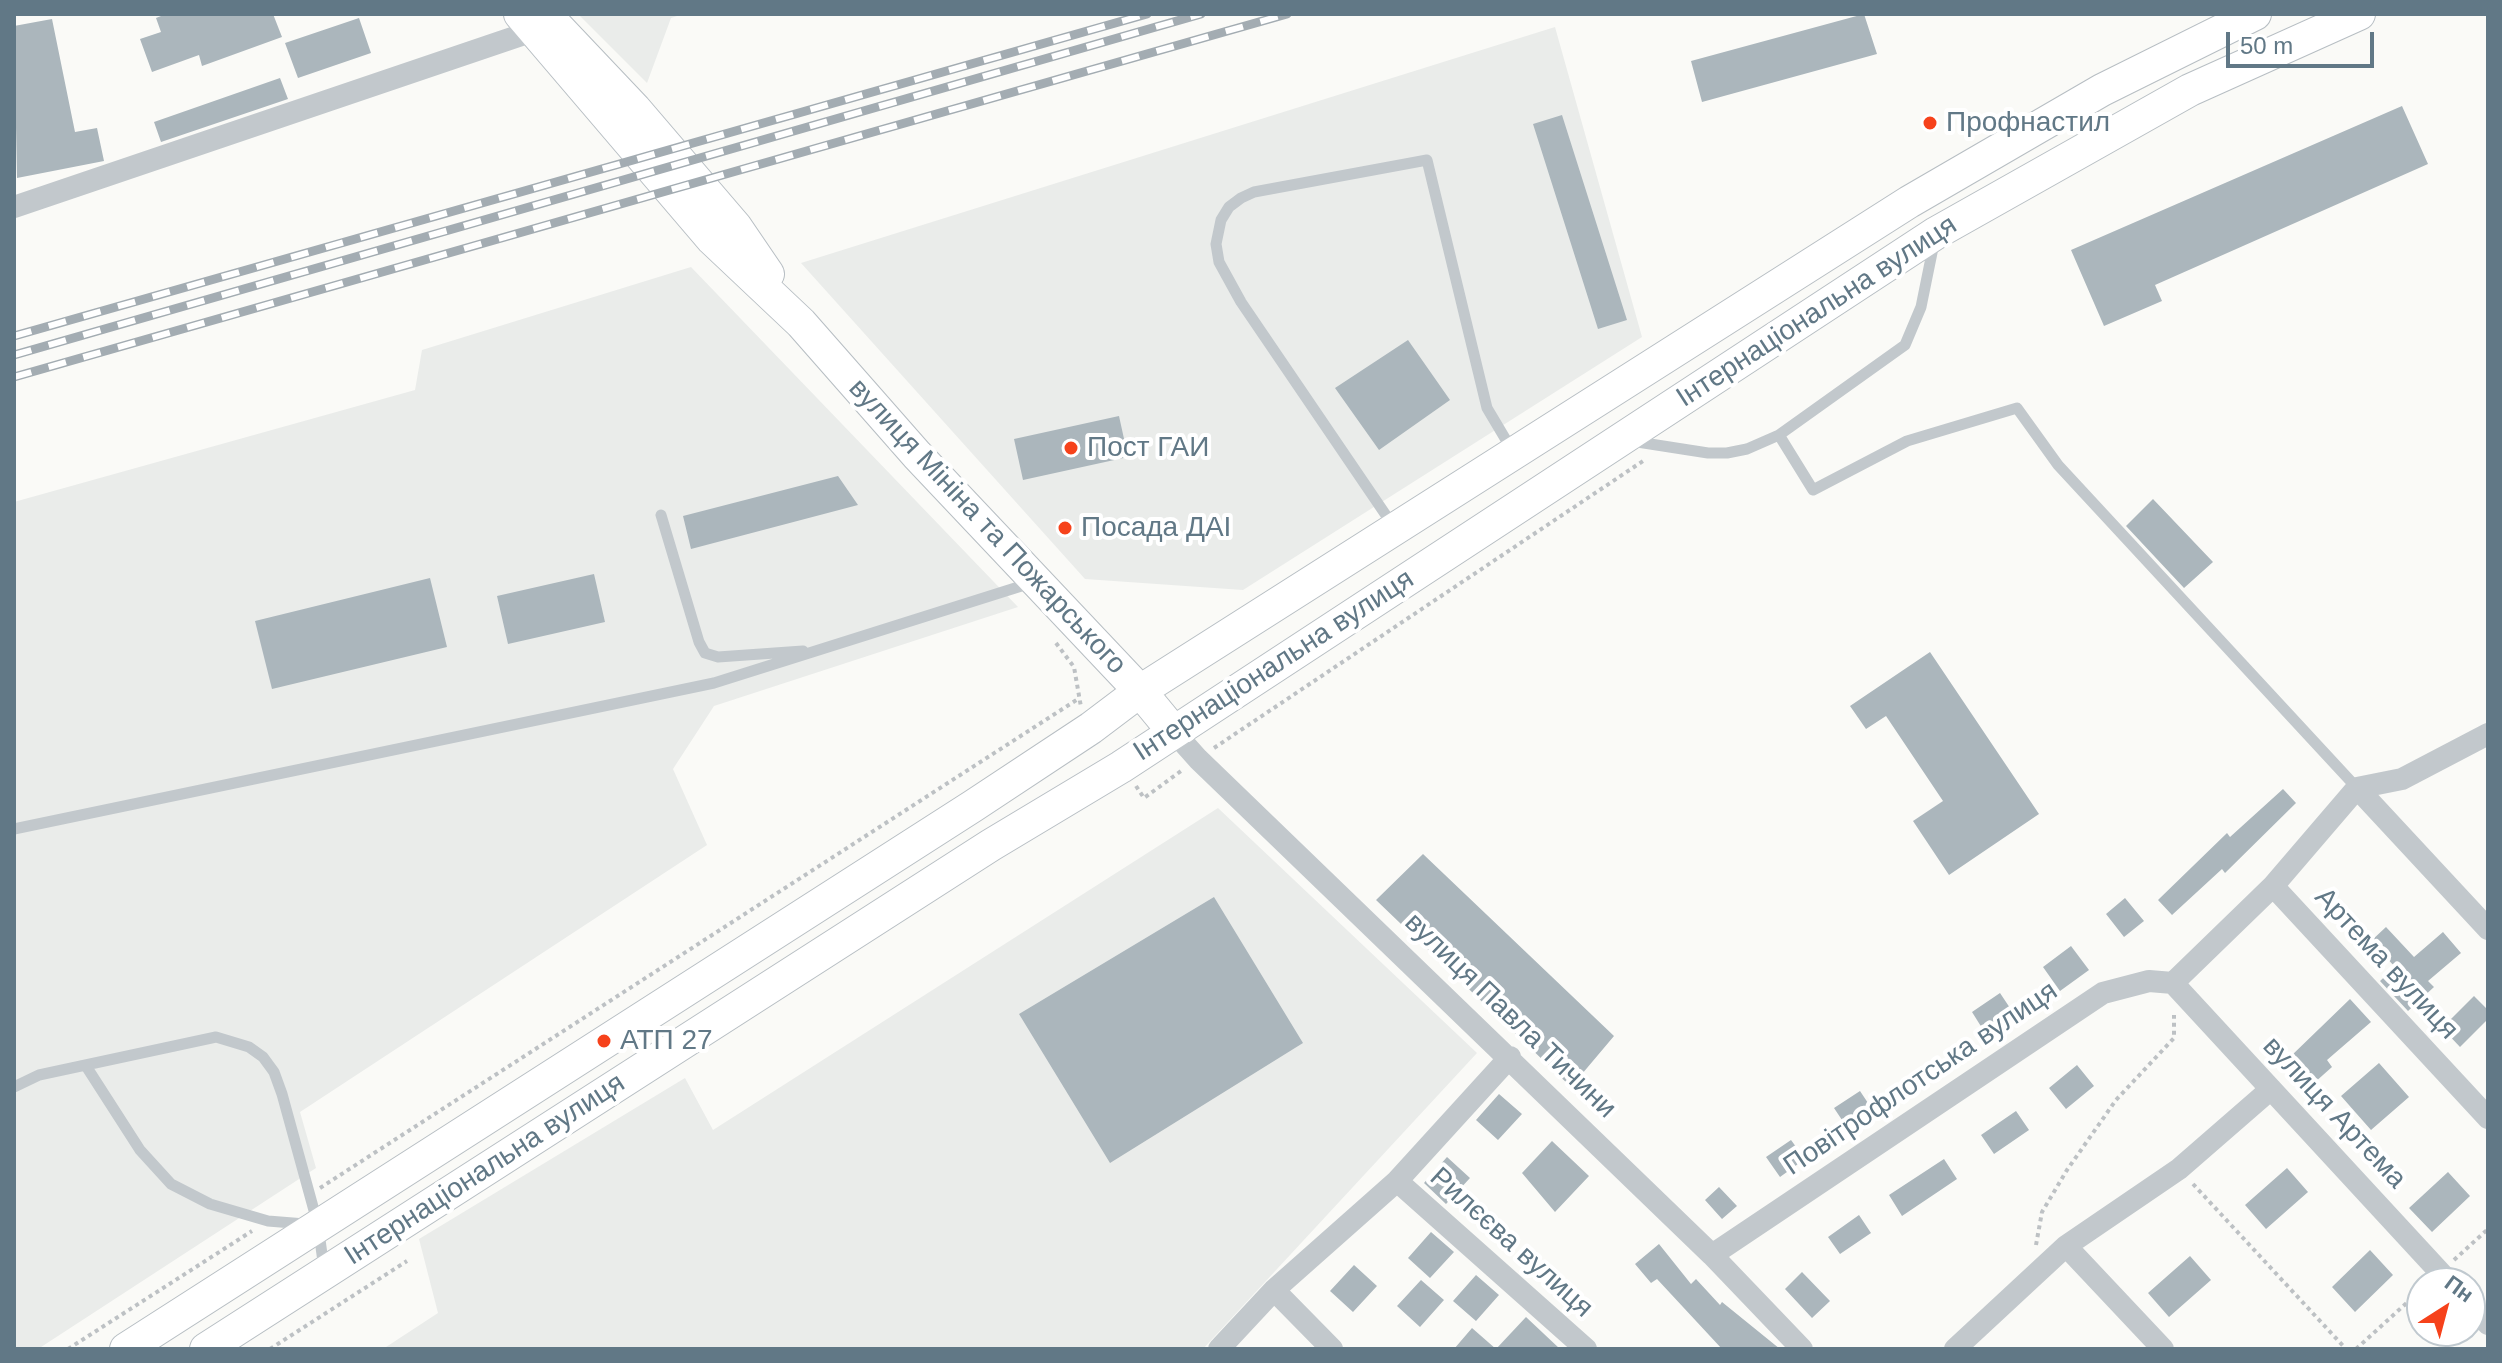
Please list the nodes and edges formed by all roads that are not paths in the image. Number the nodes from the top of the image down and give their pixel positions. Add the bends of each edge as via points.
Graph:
1 (2255, 14) edge
2 (2359, 14) edge
3 (533, 20) edge
4 (14, 207) edge
5 (1936, 233) junction
6 (1779, 435) junction
7 (1618, 439) junction
8 (1515, 454) junction
9 (661, 515) dead end
10 (1396, 529) junction
11 (1035, 582) junction
12 (826, 649) junction
13 (1140, 691) junction
14 (1173, 731) junction
15 (2488, 734) edge
16 (2357, 788) junction
17 (14, 829) edge
18 (2273, 886) junction
19 (2488, 929) edge
20 (2173, 983) junction
21 (1510, 1057) junction
22 (86, 1066) junction
23 (14, 1087) edge
24 (2271, 1089) junction
25 (2488, 1118) edge
26 (1397, 1181) junction
27 (318, 1225) junction
28 (2066, 1246) junction
29 (1712, 1255) junction
30 (2435, 1267) edge
31 (324, 1273) junction
32 (1274, 1290) junction
33 (126, 1349) edge
34 (206, 1349) edge
35 (1219, 1349) edge
36 (1332, 1349) edge
37 (1586, 1349) edge
38 (1802, 1349) edge
39 (1955, 1349) edge
40 (2163, 1349) edge

1 - 8 main road, Інтернаціональна вулиця via 2102,90 1909,202
2 - 5 main road, Інтернаціональна вулиця via 2190,90
3 - 4 street
3 - 11 main road, вулиця Мініна та Пожарського via 712,239 801,323
5 - 6 lane via 1921,307 1905,345
5 - 7 main road, Інтернаціональна вулиця
6 - 7 lane via 1727,453
6 - 16 lane via 1813,490 1907,441 2017,408 2058,465
7 - 14 main road, Інтернаціональна вулиця
8 - 10 main road, Інтернаціональна вулиця
8 - 10 lane via 1487,408 1427,160 1241,198 1221,220 1219,262
9 - 12 lane via 705,653 718,657
10 - 13 main road, Інтернаціональна вулиця
11 - 12 lane
11 - 13 main road, вулиця Мініна та Пожарського
12 - 17 lane via 714,683
13 - 14 main road, вулиця Мініна та Пожарського
13 - 27 main road, Інтернаціональна вулиця via 1091,728
14 - 21 street, вулиця Павла Тичини
14 - 31 main road, Інтернаціональна вулиця
15 - 16 street via 2402,779
16 - 18 street
16 - 19 street
18 - 20 street
18 - 25 street, Артема вулиця
20 - 24 street, вулиця Артема
20 - 29 street, Повітрофлотська вулиця via 2149,981 2103,993
21 - 26 street
21 - 29 street, вулиця Павла Тичини
22 - 23 lane via 39,1075
22 - 27 lane via 140,1150 171,1184 191,1197 268,1221
22 - 27 lane via 216,1037 249,1047 274,1072
24 - 28 street via 2179,1169
24 - 30 street, вулиця Артема
26 - 32 street
26 - 37 street, Рилєєва вулиця
27 - 31 lane
27 - 33 main road, Інтернаціональна вулиця
28 - 39 street
28 - 40 street
29 - 38 street, вулиця Павла Тичини
31 - 34 main road, Інтернаціональна вулиця
32 - 35 street
32 - 36 street

